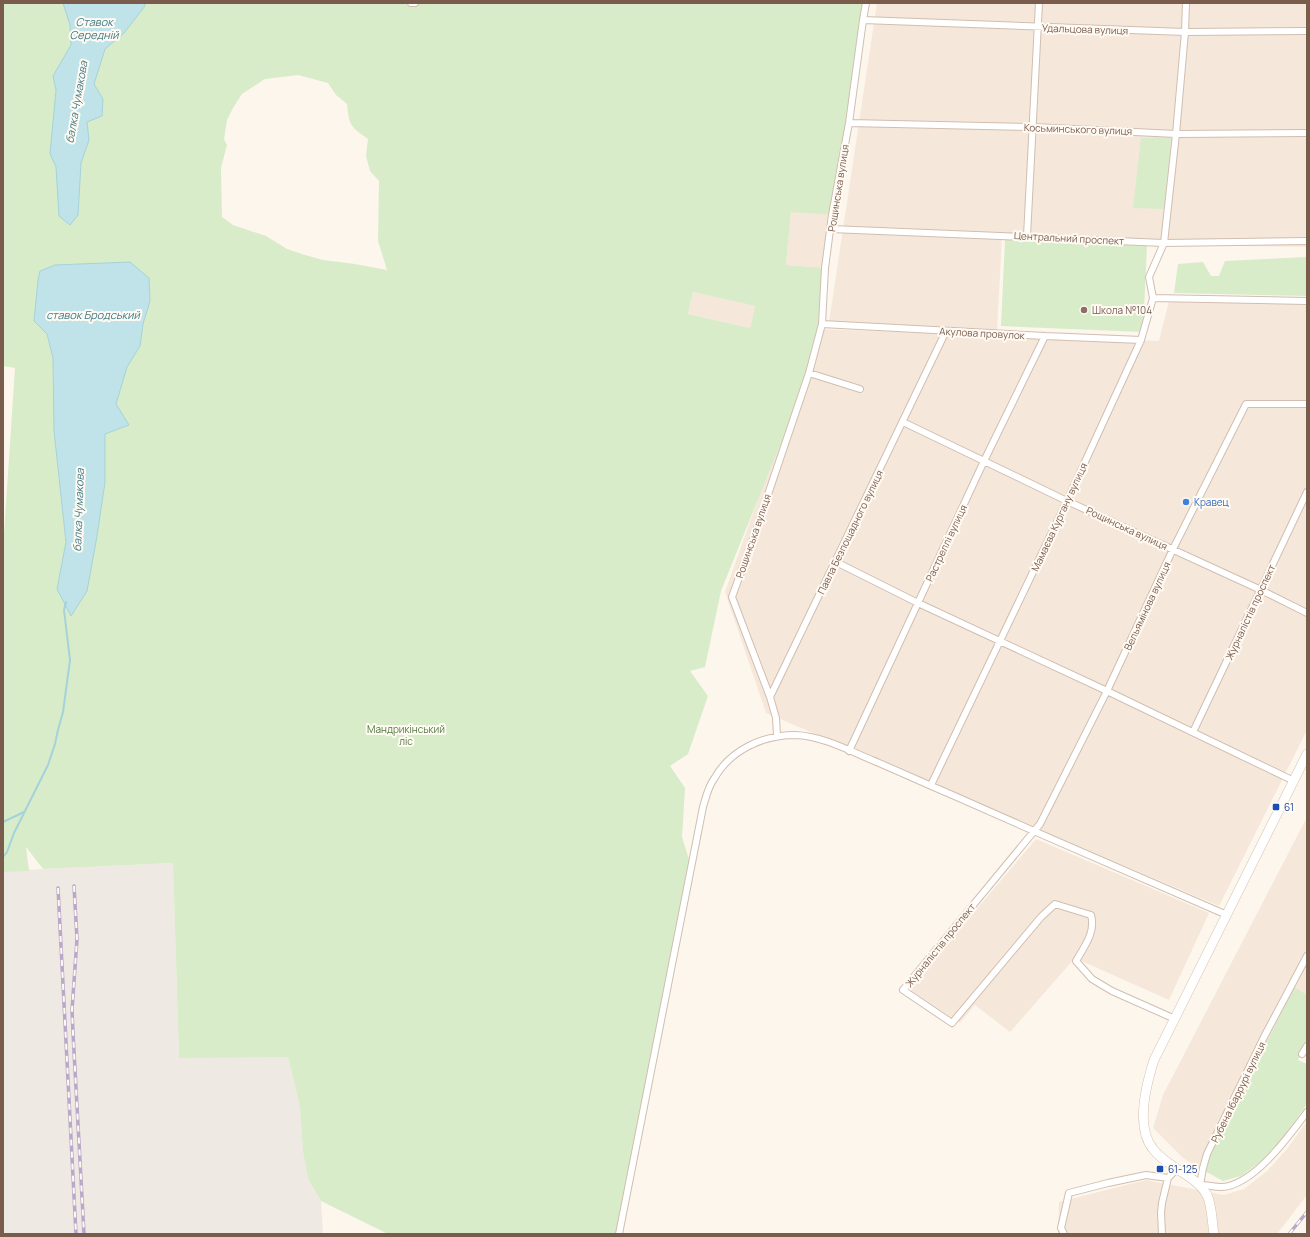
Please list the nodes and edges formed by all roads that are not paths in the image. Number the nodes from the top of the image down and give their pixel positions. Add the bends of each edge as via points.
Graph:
1 (411, 3) edge
2 (415, 3) edge
3 (866, 3) edge
4 (1039, 3) edge
5 (1186, 3) edge
6 (863, 20) junction
7 (1038, 27) junction
8 (1307, 31) edge
9 (1185, 32) junction
10 (850, 123) junction
11 (1032, 127) junction
12 (1307, 133) edge
13 (1176, 134) junction
14 (831, 229) junction
15 (1027, 236) junction
16 (1307, 241) edge
17 (1164, 242) junction
18 (1153, 298) junction
19 (1307, 301) edge
20 (822, 324) junction
21 (946, 331) junction
22 (1045, 336) junction
23 (1142, 340) junction
24 (809, 373) junction
25 (860, 389) dead end
26 (1307, 404) edge
27 (903, 422) junction
28 (984, 461) junction
29 (1307, 492) edge
30 (1067, 501) junction
31 (1173, 549) junction
32 (836, 562) junction
33 (1261, 590) junction
34 (918, 603) junction
35 (1307, 613) edge
36 (999, 642) junction
37 (1107, 691) junction
38 (770, 697) junction
39 (1193, 732) junction
40 (777, 736) junction
41 (849, 750) junction
42 (1307, 754) edge
43 (1294, 781) junction
44 (931, 785) junction
45 (1034, 832) junction
46 (1227, 915) junction
47 (1307, 956) edge
48 (1175, 1019) junction
49 (1307, 1046) edge
50 (1302, 1054) dead end
51 (1307, 1112) edge
52 (1177, 1169) junction
53 (1168, 1178) junction
54 (1200, 1185) junction
55 (619, 1234) edge
56 (1064, 1234) edge
57 (1162, 1234) edge
58 (1214, 1234) edge

1 - 2 street
3 - 6 street, Рощинська вулиця
4 - 7 street
5 - 9 street, Мамаєва Кургану вулиця
6 - 7 street, Удальцова вулиця
6 - 10 street, Рощинська вулиця
7 - 9 street, Удальцова вулиця
7 - 11 street
8 - 9 street, Удальцова вулиця
9 - 13 street, Мамаєва Кургану вулиця
10 - 11 street, Косьминського вулиця
10 - 14 street, Рощинська вулиця
11 - 13 street, Косьминського вулиця
11 - 15 street
12 - 13 street, Косьминського вулиця
13 - 17 street, Мамаєва Кургану вулиця
14 - 15 street, Центральний проспект
14 - 20 street, Рощинська вулиця via 825,268
15 - 17 street, Центральний проспект
16 - 17 street, Центральний проспект
17 - 18 street, Мамаєва Кургану вулиця via 1149,276
18 - 19 street
18 - 23 street, Мамаєва Кургану вулиця
20 - 21 street, Акулова провулок
20 - 24 street, Рощинська вулиця
21 - 22 street, Акулова провулок
21 - 27 street, Павла Безпощадного вулиця
22 - 23 street, Акулова провулок
22 - 28 street, Растреллі вулиця
23 - 30 street, Мамаєва Кургану вулиця
24 - 25 street
24 - 38 street, Рощинська вулиця via 732,597
26 - 31 street, Вельямінова вулиця via 1246,404
27 - 28 street, Рощинська вулиця
27 - 32 street, Павла Безпощадного вулиця
28 - 30 street, Рощинська вулиця
28 - 34 street, Растреллі вулиця
29 - 33 street, Журналістів проспект
30 - 31 street, Рощинська вулиця
30 - 36 street, Мамаєва Кургану вулиця
31 - 33 street, Рощинська вулиця
31 - 37 street, Вельямінова вулиця
32 - 34 street
32 - 38 street, Павла Безпощадного вулиця
33 - 35 street, Рощинська вулиця
33 - 39 street, Журналістів проспект
34 - 36 street
34 - 41 street, Растреллі вулиця
36 - 37 street
36 - 44 street, Мамаєва Кургану вулиця
37 - 39 street
37 - 45 street, Вельямінова вулиця
38 - 40 street via 776,718
39 - 43 street
40 - 41 street via 812,737
40 - 55 street via 749,745 726,762 707,791
41 - 44 street
42 - 43 main road
43 - 46 main road
44 - 45 street
45 - 46 street
45 - 48 street, Журналістів проспект via 903,990 952,1023 1055,904 1091,915 1092,931 1076,961 1092,979 1112,991
46 - 48 main road
47 - 54 street, Рубена Ібаррурі вулиця via 1207,1154
48 - 52 main road via 1154,1060 1147,1083 1143,1116 1146,1136 1152,1149
49 - 50 street
51 - 54 street via 1283,1143 1242,1182 1222,1187
52 - 53 street
52 - 54 main road
53 - 56 street via 1146,1175 1069,1193 1061,1228
53 - 57 street via 1162,1203
54 - 58 main road via 1207,1196

